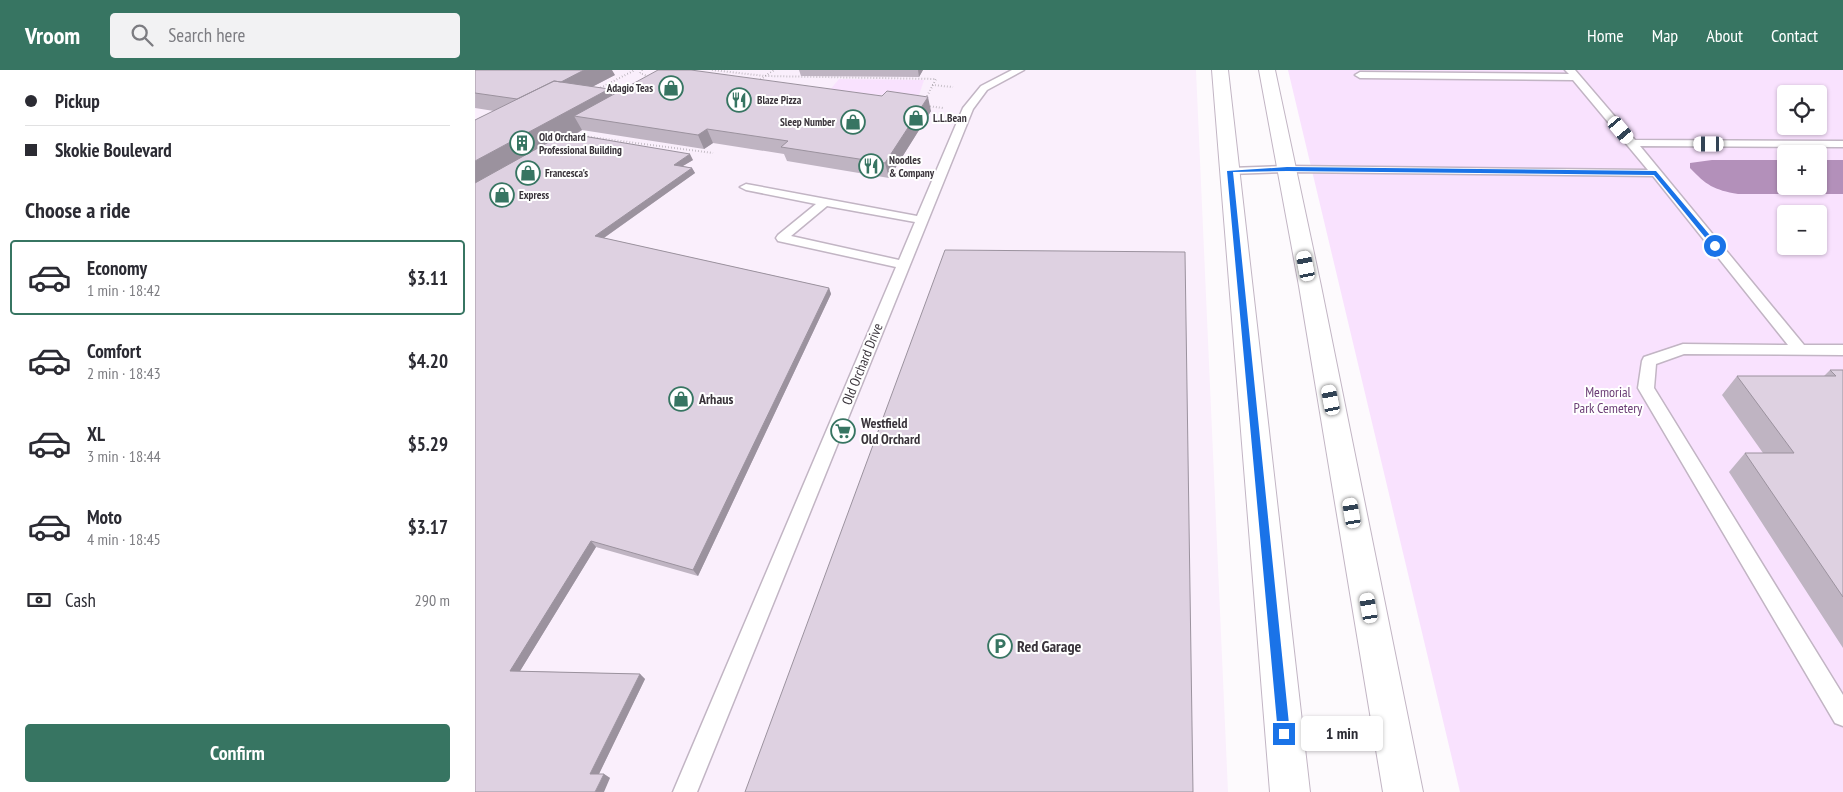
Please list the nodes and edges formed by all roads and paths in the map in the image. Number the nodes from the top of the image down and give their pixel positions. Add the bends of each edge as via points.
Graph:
1 (635, 70) edge
2 (642, 70) edge
3 (712, 70) edge
4 (774, 70) edge
5 (1019, 70) edge
6 (1219, 70) edge
7 (1267, 70) edge
8 (1573, 74) edge
9 (1360, 75) dead end
10 (765, 76) junction
11 (650, 77) edge
12 (753, 84) edge
13 (933, 85) junction
14 (953, 87) dead end
15 (592, 92) edge
16 (948, 109) dead end
17 (577, 136) edge
18 (1632, 143) junction
19 (1843, 144) edge
20 (713, 153) edge
21 (1287, 169) junction
22 (1230, 171) junction
23 (1656, 173) junction
24 (746, 187) dead end
25 (825, 202) junction
26 (921, 220) junction
27 (903, 265) junction
28 (1799, 348) junction
29 (1843, 350) edge
30 (1843, 715) edge
31 (685, 792) edge
32 (1290, 792) edge
33 (1403, 792) edge

1 - 15 path
2 - 11 path via 641,75
3 - 10 path
4 - 10 path
5 - 26 lane, Old Orchard Drive via 983,88 968,108
6 - 22 main road
7 - 21 main road
8 - 9 lane
8 - 18 lane
10 - 12 path
10 - 13 path via 936,79
13 - 14 path
13 - 16 path via 922,105
17 - 20 path
18 - 19 lane
18 - 23 lane
21 - 22 lane
21 - 23 lane
21 - 33 main road
22 - 32 main road
23 - 28 lane
24 - 25 lane
25 - 26 lane
25 - 27 lane via 782,238
26 - 27 lane, Old Orchard Drive
27 - 31 lane, Old Orchard Drive
28 - 29 lane
28 - 30 lane via 1683,349 1649,361 1646,388

